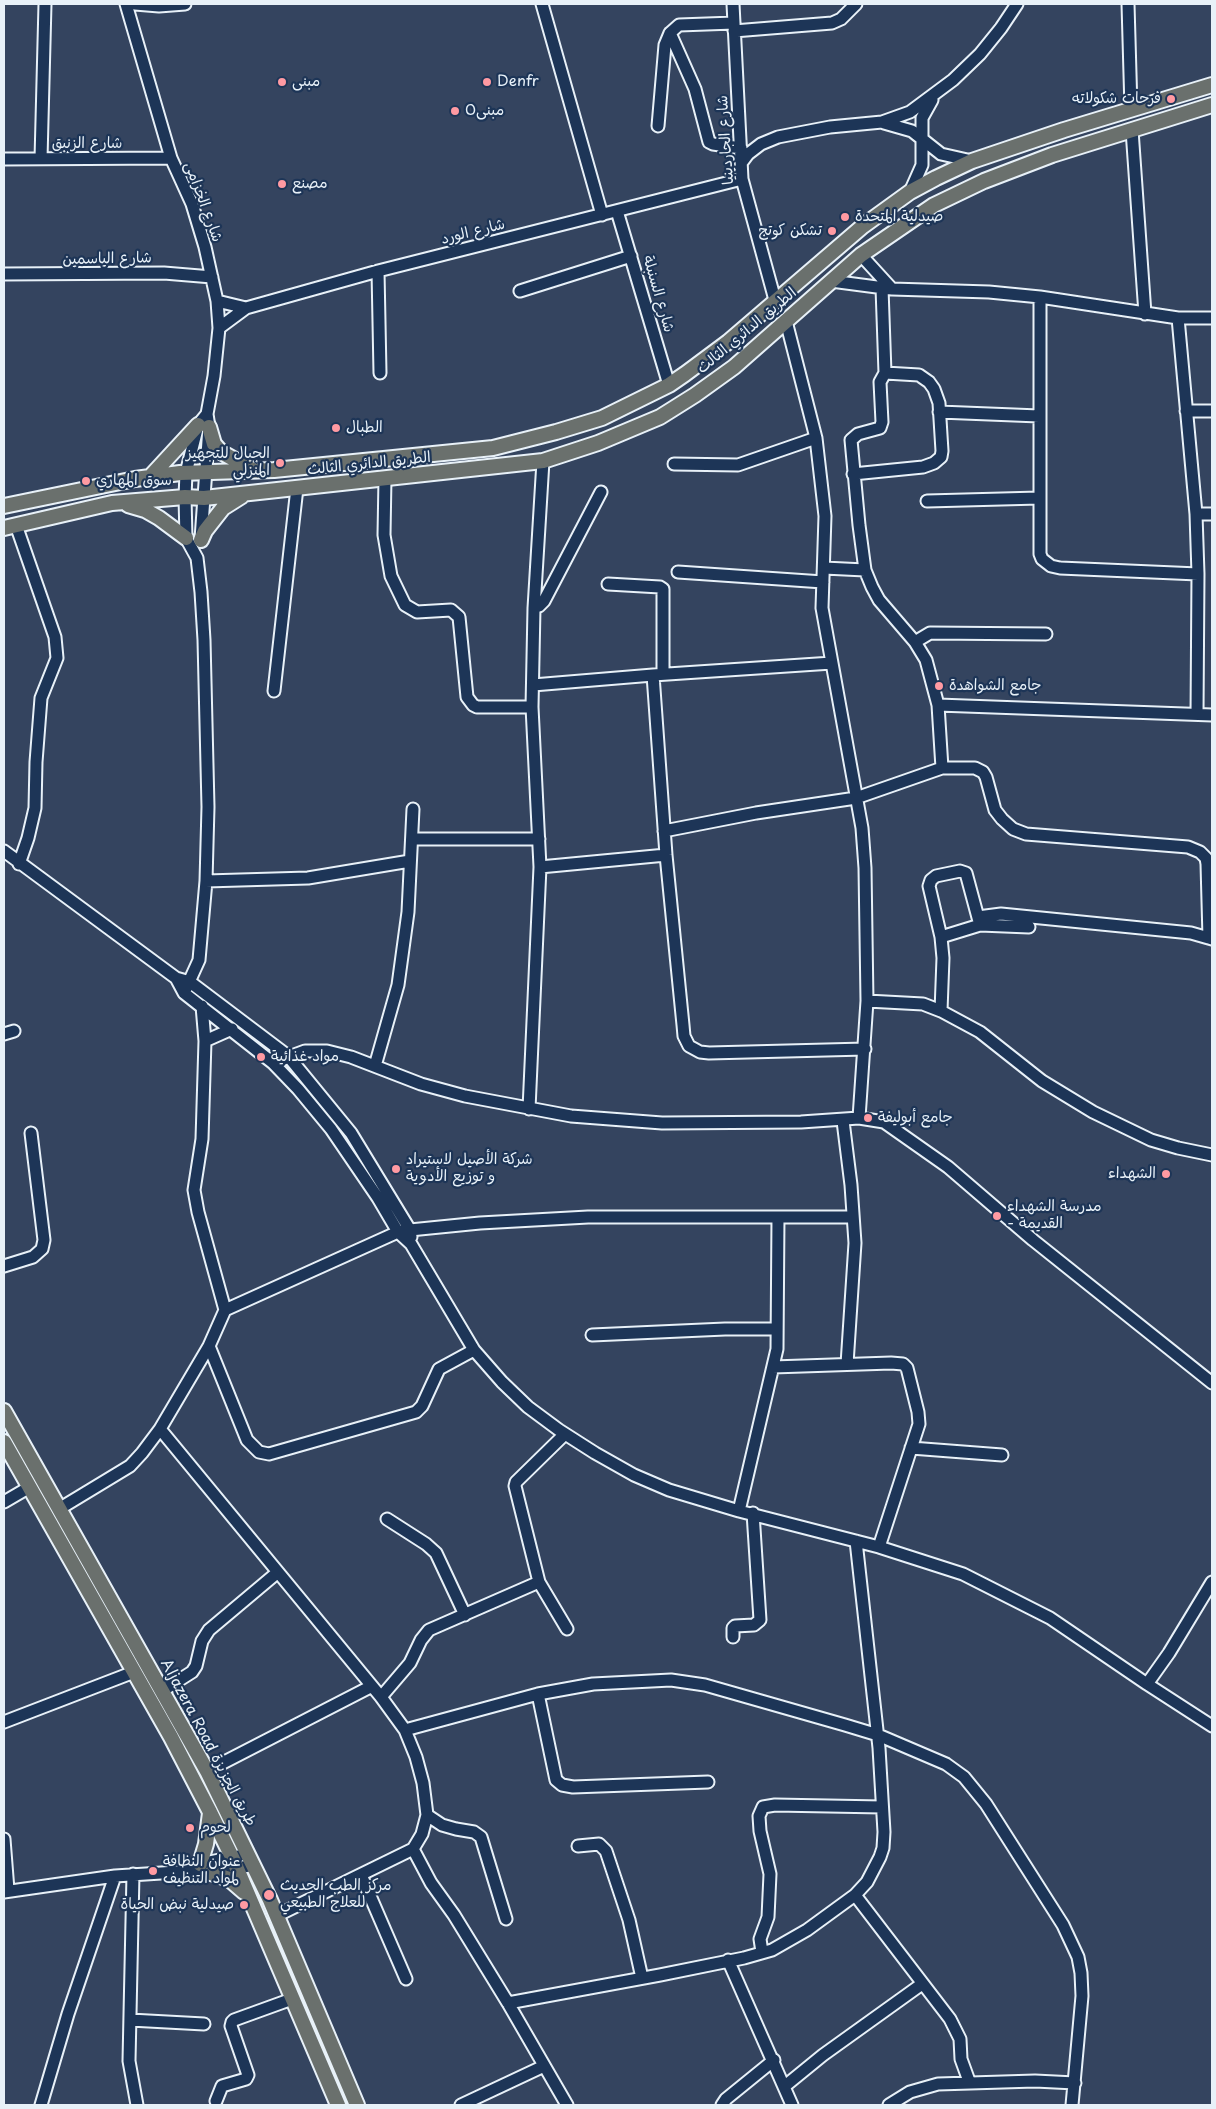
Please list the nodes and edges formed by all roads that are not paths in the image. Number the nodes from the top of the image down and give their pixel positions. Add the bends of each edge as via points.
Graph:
1 (45, 4) edge
2 (126, 4) edge
3 (135, 4) edge
4 (185, 4) edge
5 (542, 4) edge
6 (733, 4) edge
7 (856, 4) edge
8 (1016, 4) edge
9 (1128, 4) edge
10 (734, 27) junction
11 (670, 33) junction
12 (1212, 85) edge
13 (934, 95) junction
14 (1212, 105) edge
15 (1131, 109) junction
16 (882, 122) junction
17 (658, 126) dead end
18 (1132, 130) junction
19 (921, 137) junction
20 (741, 148) junction
21 (171, 158) junction
22 (4, 159) edge
23 (41, 159) junction
24 (972, 161) junction
25 (742, 162) junction
26 (742, 179) junction
27 (910, 192) junction
28 (617, 211) junction
29 (602, 215) junction
30 (861, 254) junction
31 (631, 256) junction
32 (378, 271) junction
33 (4, 274) edge
34 (212, 276) junction
35 (831, 281) junction
36 (887, 288) junction
37 (520, 290) dead end
38 (1040, 297) junction
39 (775, 300) junction
40 (217, 301) junction
41 (246, 308) junction
42 (1145, 314) junction
43 (1178, 318) junction
44 (1212, 318) edge
45 (786, 321) junction
46 (219, 328) junction
47 (885, 372) junction
48 (380, 373) dead end
49 (669, 385) junction
50 (1186, 411) junction
51 (1212, 411) edge
52 (939, 412) junction
53 (1039, 416) junction
54 (205, 422) junction
55 (816, 438) junction
56 (543, 461) junction
57 (674, 464) dead end
58 (254, 470) junction
59 (186, 473) junction
60 (206, 473) junction
61 (853, 474) junction
62 (150, 477) junction
63 (385, 478) junction
64 (297, 488) junction
65 (600, 492) dead end
66 (252, 493) junction
67 (185, 497) junction
68 (204, 498) junction
69 (1039, 498) junction
70 (926, 501) dead end
71 (112, 503) junction
72 (4, 506) edge
73 (1196, 514) junction
74 (1212, 514) edge
75 (10, 526) edge
76 (186, 538) junction
77 (201, 540) junction
78 (197, 558) junction
79 (824, 568) junction
80 (865, 570) junction
81 (678, 572) dead end
82 (1198, 574) junction
83 (823, 582) junction
84 (608, 584) dead end
85 (534, 608) junction
86 (1046, 634) dead end
87 (916, 642) junction
88 (832, 663) junction
89 (658, 674) junction
90 (533, 685) junction
91 (274, 691) dead end
92 (938, 705) junction
93 (532, 707) junction
94 (1197, 714) junction
95 (1212, 714) edge
96 (942, 768) junction
97 (856, 798) junction
98 (413, 809) dead end
99 (664, 831) junction
100 (412, 839) junction
101 (539, 839) junction
102 (4, 851) edge
103 (666, 855) junction
104 (410, 861) junction
105 (19, 864) junction
106 (540, 867) junction
107 (206, 881) junction
108 (979, 921) junction
109 (1030, 927) dead end
110 (941, 937) junction
111 (1210, 938) edge
112 (176, 978) junction
113 (190, 982) junction
114 (184, 993) junction
115 (867, 1001) junction
116 (202, 1006) junction
117 (941, 1011) junction
118 (232, 1029) junction
119 (205, 1042) junction
120 (865, 1049) junction
121 (288, 1056) junction
122 (273, 1063) junction
123 (375, 1066) junction
124 (529, 1109) junction
125 (859, 1118) junction
126 (843, 1121) junction
127 (31, 1133) dead end
128 (1212, 1155) edge
129 (778, 1217) junction
130 (853, 1217) junction
131 (410, 1230) junction
132 (398, 1232) junction
133 (411, 1244) junction
134 (4, 1266) edge
135 (225, 1310) junction
136 (777, 1329) junction
137 (592, 1335) dead end
138 (209, 1346) junction
139 (474, 1350) junction
140 (847, 1364) junction
141 (773, 1367) junction
142 (1212, 1383) edge
143 (4, 1411) edge
144 (160, 1429) junction
145 (566, 1434) junction
146 (4, 1442) edge
147 (911, 1448) junction
148 (1002, 1455) dead end
149 (28, 1488) junction
150 (4, 1502) edge
151 (59, 1509) junction
152 (739, 1511) junction
153 (753, 1513) junction
154 (387, 1519) dead end
155 (856, 1542) junction
156 (879, 1547) junction
157 (278, 1572) junction
158 (538, 1582) junction
159 (1210, 1590) edge
160 (465, 1615) junction
161 (567, 1628) dead end
162 (733, 1637) dead end
163 (134, 1672) junction
164 (1147, 1684) junction
165 (372, 1686) junction
166 (162, 1691) junction
167 (538, 1694) junction
168 (381, 1696) junction
169 (4, 1722) edge
170 (1212, 1726) edge
171 (405, 1730) junction
172 (878, 1736) junction
173 (207, 1770) junction
174 (708, 1782) dead end
175 (882, 1808) junction
176 (210, 1812) junction
177 (427, 1814) junction
178 (4, 1839) edge
179 (578, 1846) dead end
180 (413, 1849) junction
181 (251, 1859) junction
182 (235, 1863) junction
183 (196, 1868) junction
184 (211, 1873) junction
185 (133, 1874) junction
186 (114, 1876) junction
187 (360, 1876) junction
188 (6, 1891) edge
189 (855, 1895) junction
190 (248, 1897) junction
191 (276, 1916) junction
192 (506, 1919) dead end
193 (762, 1952) junction
194 (728, 1960) junction
195 (642, 1978) junction
196 (406, 1979) dead end
197 (922, 1984) junction
198 (292, 1999) junction
199 (508, 2003) junction
200 (130, 2020) junction
201 (204, 2024) dead end
202 (774, 2060) junction
203 (544, 2066) junction
204 (969, 2082) junction
205 (1075, 2083) junction
206 (785, 2086) junction
207 (216, 2102) dead end
208 (41, 2105) edge
209 (137, 2105) edge
210 (338, 2105) edge
211 (357, 2105) edge
212 (461, 2105) edge
213 (566, 2105) edge
214 (722, 2105) edge
215 (792, 2105) edge
216 (889, 2105) edge
217 (1072, 2105) edge

1 - 23 street
2 - 21 street, شارع الخزامى
3 - 4 street
5 - 29 street
6 - 10 street, شارع الجاردينيا
7 - 10 street via 832,24
8 - 13 street via 980,54
9 - 15 street
10 - 11 street via 679,25
10 - 20 street, شارع الجاردينيا
11 - 17 street
11 - 20 street via 695,89 709,142
12 - 15 main road, الطريق الدائري الثالث
13 - 16 street via 910,112
13 - 19 street via 922,118
14 - 18 main road, الطريق الدائري الثالث
15 - 24 main road, الطريق الدائري الثالث
16 - 19 street
16 - 25 street via 792,133 760,144
18 - 30 main road, الطريق الدائري الثالث via 1052,155 957,192
18 - 42 street
19 - 24 street via 941,154
19 - 27 street via 922,165
20 - 25 street, شارع الجاردينيا
21 - 23 street, شارع الزنبق
21 - 34 street, شارع الخزامى via 192,204
22 - 23 street, شارع الزنبق
24 - 27 main road, الطريق الدائري الثالث
25 - 26 street, شارع الجاردينيا
26 - 28 street, شارع الورد
26 - 39 street, شارع الجاردينيا
27 - 39 main road, الطريق الدائري الثالث via 863,226
28 - 29 street, شارع الورد
28 - 31 street, شارع السنبلة
29 - 32 street, شارع الورد
30 - 35 main road, الطريق الدائري الثالث
30 - 36 street
31 - 37 street
31 - 49 street, شارع السنبلة
32 - 41 street, شارع الورد
32 - 48 street
33 - 34 street, شارع الياسمين via 164,273
34 - 40 street, شارع الخزامى
35 - 36 street
35 - 45 main road, الطريق الدائري الثالث
36 - 38 street
36 - 47 street
38 - 42 street
38 - 53 street
39 - 49 main road, الطريق الدائري الثالث via 728,342
40 - 41 street
40 - 46 street, شارع الخزامى
41 - 46 street, شارع الورد
42 - 43 street
43 - 44 street
43 - 50 street
45 - 55 street
45 - 56 main road, الطريق الدائري الثالث via 734,367 660,417 598,443
46 - 54 street, شارع الخزامى
47 - 52 street via 919,374 929,382
47 - 61 street via 880,382 880,428 858,434 851,440
49 - 58 main road, الطريق الدائري الثالث via 602,418 492,448
50 - 51 street
50 - 73 street
52 - 53 street
52 - 61 street via 942,451 934,463 924,467
53 - 69 street
54 - 58 main road via 221,452
54 - 59 street
54 - 60 street
54 - 62 main road
55 - 57 street via 738,464
55 - 79 street via 825,516
56 - 63 main road, الطريق الدائري الثالث
56 - 85 street
58 - 60 main road, الطريق الدائري الثالث
59 - 60 main road, الطريق الدائري الثالث
59 - 62 main road, الطريق الدائري الثالث
59 - 67 street
60 - 68 street
61 - 80 street
62 - 72 main road, الطريق الدائري الثالث
63 - 64 main road, الطريق الدائري الثالث
63 - 93 street via 384,535 392,576 406,605 417,612 451,610 459,617 467,697 473,705
64 - 66 main road, الطريق الدائري الثالث
64 - 91 street
65 - 85 street via 544,600
66 - 68 main road, الطريق الدائري الثالث
66 - 77 main road via 223,508 204,531
67 - 68 main road, الطريق الدائري الثالث
67 - 71 main road, الطريق الدائري الثالث
67 - 76 street
68 - 77 street
69 - 70 street
69 - 82 street via 1040,554 1045,563 1069,569
71 - 75 main road, الطريق الدائري الثالث
71 - 76 main road via 145,510
73 - 74 street
73 - 82 street
75 - 105 street via 55,637 57,658 41,698 35,808
76 - 78 street
77 - 78 street
78 - 107 street via 204,640 208,807
79 - 80 street
79 - 83 street
80 - 87 street via 880,600
81 - 83 street
82 - 94 street
83 - 88 street via 822,608
84 - 89 street via 663,589
85 - 90 street
86 - 87 street via 930,633
87 - 92 street via 926,660
88 - 89 street
88 - 97 street
89 - 90 street
89 - 99 street
90 - 93 street
92 - 94 street
92 - 96 street
93 - 101 street
94 - 95 street
96 - 97 street
96 - 111 street via 975,768 982,772 995,810 1013,828 1026,834 1188,847 1200,852 1207,864
97 - 99 street
97 - 115 street via 865,868
98 - 100 street
99 - 103 street
100 - 101 street
100 - 104 street
101 - 106 street
102 - 105 street
103 - 106 street
103 - 120 street via 684,1030 689,1046 709,1053
104 - 107 street via 308,878
104 - 123 street via 408,912 398,985
105 - 112 street
106 - 124 street
107 - 113 street via 198,960
108 - 109 street
108 - 110 street
108 - 110 street via 966,873 960,871 936,876 928,886
108 - 111 street via 1001,914 1191,933
110 - 117 street
112 - 113 street
112 - 114 street
113 - 114 street
113 - 121 street
114 - 116 street
115 - 117 street via 923,1004
115 - 120 street
116 - 118 street
116 - 119 street
117 - 128 street via 980,1032 1042,1081 1093,1112 1151,1140
118 - 119 street
118 - 122 street
119 - 135 street via 202,1139 194,1190
120 - 125 street
121 - 122 street
121 - 123 street via 305,1051 327,1051
121 - 131 street via 352,1134
122 - 132 street via 331,1129
123 - 124 street via 456,1094
124 - 126 street via 571,1116 662,1123
125 - 126 street
125 - 142 street via 884,1122 948,1167
126 - 130 street
127 - 134 street via 44,1240 42,1249 33,1257
129 - 130 street
129 - 131 street via 588,1217
129 - 136 street
130 - 140 street via 855,1243
131 - 132 street
131 - 133 street
132 - 133 street
132 - 135 street
133 - 139 street
135 - 138 street
136 - 137 street
136 - 141 street
138 - 139 street via 247,1440 259,1452 269,1454 416,1412 439,1369
138 - 144 street
139 - 145 street via 528,1407
140 - 141 street
140 - 147 street via 891,1363 903,1364 907,1368 919,1424
141 - 152 street
143 - 151 main road, Aljazera Road طريق الجزيزة
144 - 151 street via 130,1466
144 - 157 street
145 - 152 street via 652,1483
145 - 158 street via 515,1486
146 - 149 main road, Aljazera Road طريق الجزيزة
147 - 148 street
147 - 156 street
149 - 150 street
149 - 163 main road, Aljazera Road طريق الجزيزة
151 - 166 main road, Aljazera Road طريق الجزيزة
152 - 153 street
153 - 155 street
153 - 162 street via 760,1620 754,1625 734,1626
154 - 160 street via 436,1553
155 - 156 street
155 - 172 street
156 - 164 street via 941,1565 1010,1596 1050,1618
157 - 165 street
157 - 166 street via 210,1630 202,1641 192,1672
158 - 160 street
158 - 161 street
159 - 164 street
160 - 168 street via 429,1630 410,1662
163 - 169 street
163 - 176 main road, Aljazera Road طريق الجزيزة
164 - 170 street
165 - 168 street
165 - 173 street
166 - 173 main road, Aljazera Road طريق الجزيزة
167 - 171 street
167 - 172 street via 593,1684 651,1680 688,1682 759,1699
167 - 174 street via 556,1780 562,1785
168 - 171 street
171 - 177 street via 416,1757
172 - 175 street
172 - 205 street via 932,1757 964,1777 986,1804 1063,1926 1078,1957 1081,1973
173 - 181 main road, Aljazera Road طريق الجزيزة
175 - 189 street via 883,1848 877,1867
175 - 193 street via 763,1807 759,1816 760,1831 770,1874 768,1917 760,1939
176 - 182 main road, Aljazera Road طريق الجزيزة
176 - 183 main road via 206,1844
177 - 180 street via 422,1834
177 - 192 street via 442,1825 474,1832 480,1837
178 - 188 street
179 - 195 street via 595,1843 606,1851
180 - 187 street
180 - 199 street via 431,1883
181 - 182 street
181 - 191 main road, Aljazera Road طريق الجزيزة
182 - 183 street
182 - 184 street
182 - 190 main road, Aljazera Road طريق الجزيزة
183 - 184 street
183 - 185 street
184 - 190 main road via 229,1879
185 - 186 street
185 - 200 street
186 - 188 street
186 - 208 street
187 - 191 street
187 - 196 street
189 - 193 street via 808,1930 780,1947
189 - 197 street
190 - 198 main road, Aljazera Road طريق الجزيزة
191 - 211 main road, Aljazera Road طريق الجزيزة
193 - 194 street
194 - 195 street
194 - 202 street
195 - 199 street
197 - 204 street via 956,2029
197 - 206 street
198 - 207 street via 232,2022 248,2075 246,2079 222,2086
198 - 210 main road, Aljazera Road طريق الجزيزة
199 - 203 street
200 - 201 street
200 - 209 street via 129,2062
202 - 206 street
202 - 214 street
203 - 212 street
203 - 213 street
204 - 205 street
204 - 216 street via 924,2087
205 - 217 street
206 - 215 street

